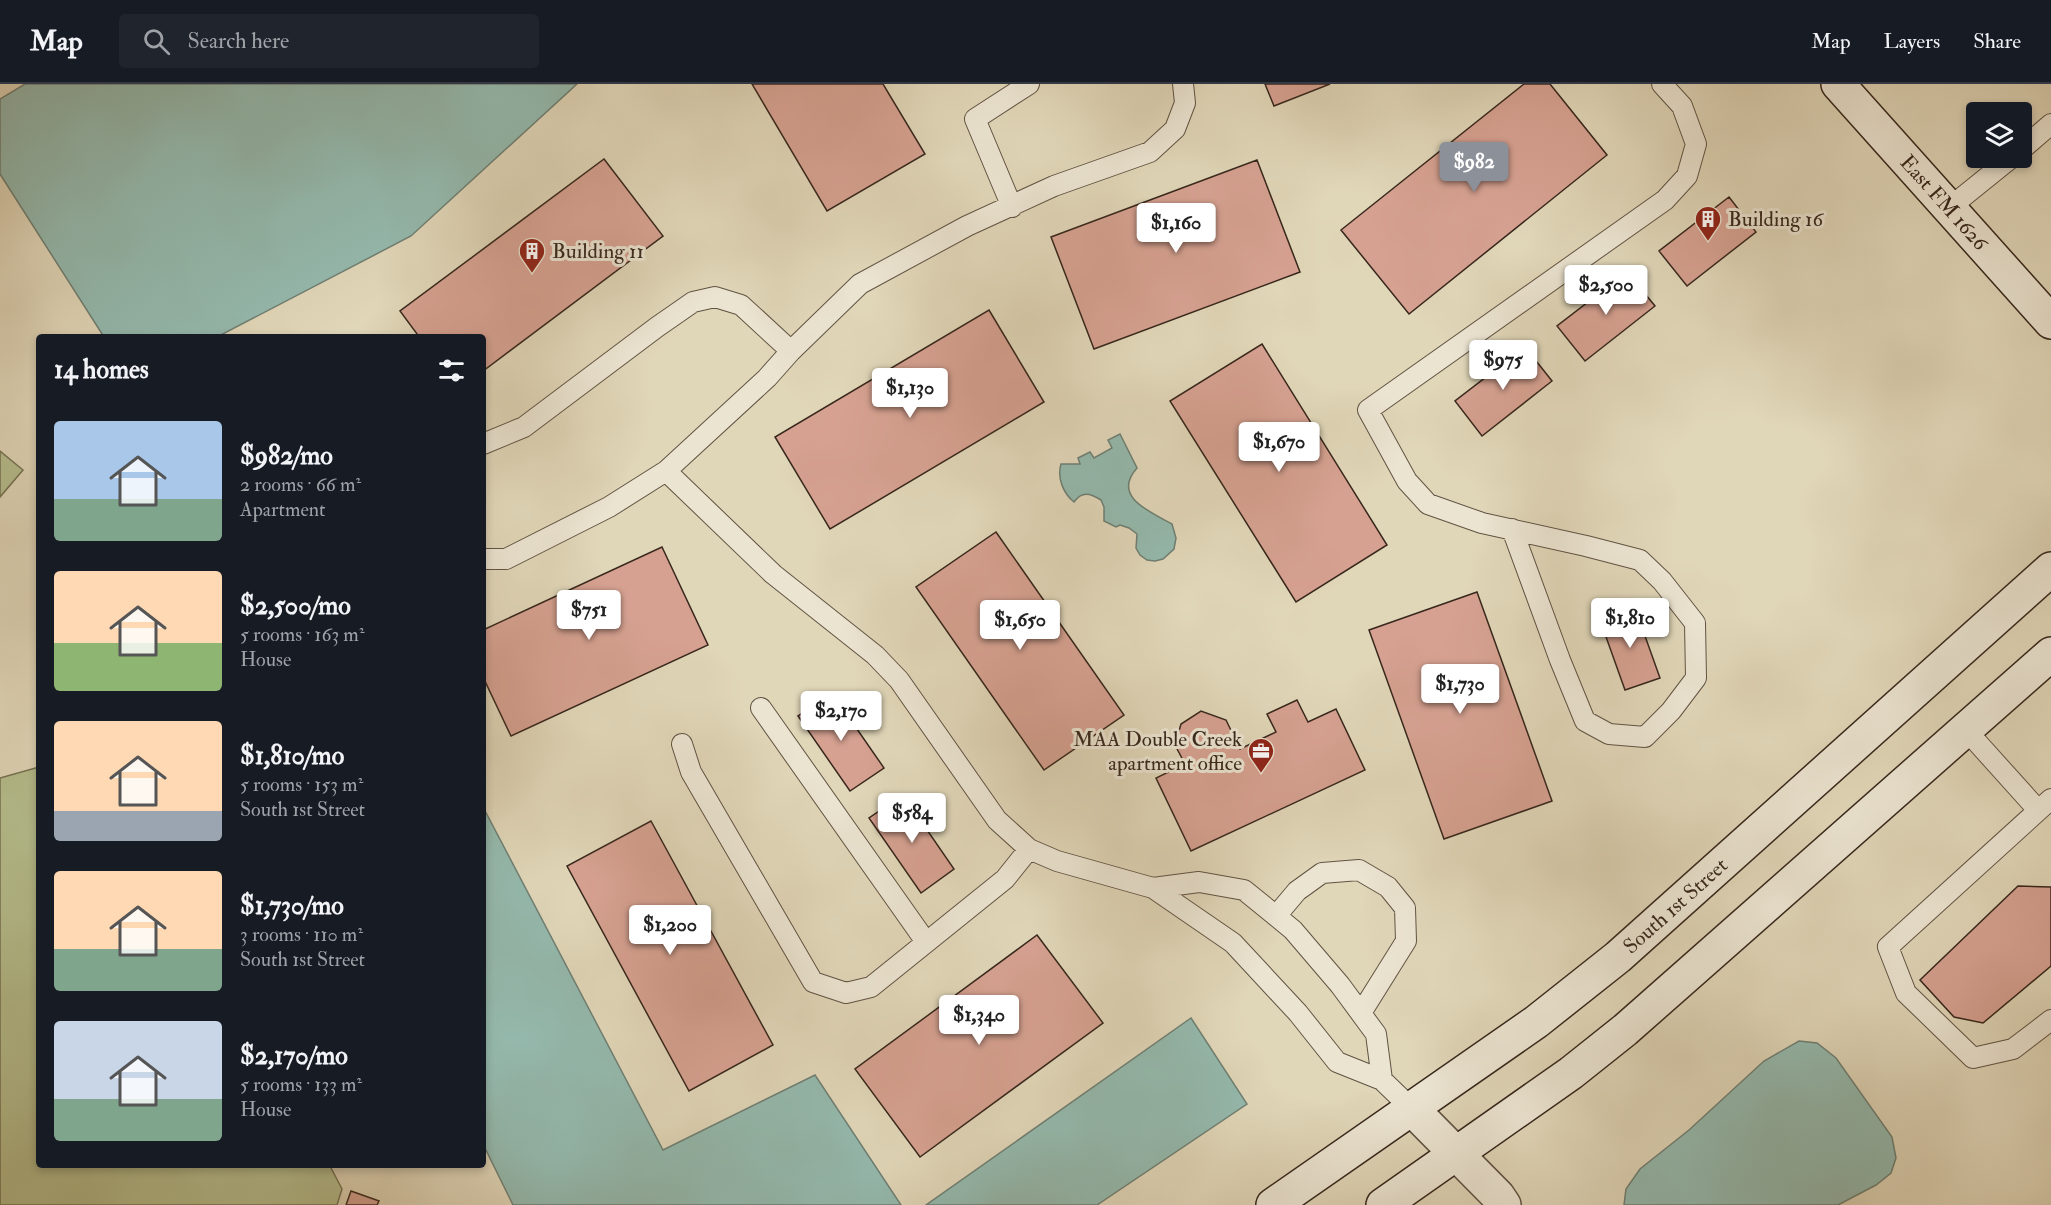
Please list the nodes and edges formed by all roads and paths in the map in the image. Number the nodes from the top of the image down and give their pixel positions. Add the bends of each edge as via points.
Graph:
1 (1029, 84) edge
2 (1183, 84) edge
3 (1662, 84) edge
4 (1838, 84) edge
5 (2051, 124) edge
6 (2032, 140) edge
7 (1999, 168) edge
8 (1012, 207) junction
9 (1949, 208) junction
10 (2051, 322) edge
11 (791, 351) junction
12 (486, 443) edge
13 (666, 471) junction
14 (1512, 529) junction
15 (486, 559) edge
16 (2051, 569) edge
17 (2051, 654) edge
18 (760, 708) dead end
19 (1966, 730) junction
20 (682, 744) dead end
21 (2045, 805) edge
22 (1029, 849) junction
23 (1153, 888) junction
24 (1276, 916) junction
25 (926, 942) junction
26 (1361, 1013) junction
27 (2051, 1020) edge
28 (1382, 1080) junction
29 (1412, 1109) junction
30 (1457, 1154) junction
31 (1273, 1205) edge
32 (1383, 1205) edge
33 (1504, 1205) edge

1 - 8 lane via 975,119
2 - 8 lane via 1185,103 1175,129 1149,152 1054,186
3 - 14 lane via 1682,106 1696,144 1688,176 1665,200 1368,410 1407,481 1428,504
4 - 9 main road, East FM 1626
5 - 6 lane
7 - 9 lane
8 - 11 lane via 967,226 860,284
9 - 10 main road, East FM 1626
11 - 12 lane via 741,305 715,297 693,302 524,428
11 - 13 lane
13 - 15 lane via 609,507 506,559
13 - 22 lane via 773,574 875,655 899,680 997,820
14 - 14 lane via 1640,560 1695,623 1696,678 1645,737 1609,734 1585,721
16 - 29 main road, South 1st Street via 1618,957 1536,1022
17 - 19 main road
18 - 25 lane
19 - 21 lane
19 - 30 main road via 1625,1030
20 - 25 lane via 691,772 813,981 846,993 871,987
21 - 27 lane via 1888,947 1906,993 1973,1058 2013,1049
22 - 23 lane via 1057,861
22 - 25 lane via 1005,879
23 - 24 lane via 1199,882 1244,890
23 - 28 lane via 1233,943 1298,1012 1337,1062
24 - 26 lane via 1293,930
24 - 26 lane via 1297,891 1322,873 1359,870 1388,887 1406,908 1406,941
26 - 28 lane via 1376,1034
28 - 29 lane
29 - 30 main road
29 - 31 main road, South 1st Street
30 - 32 main road
30 - 33 main road

